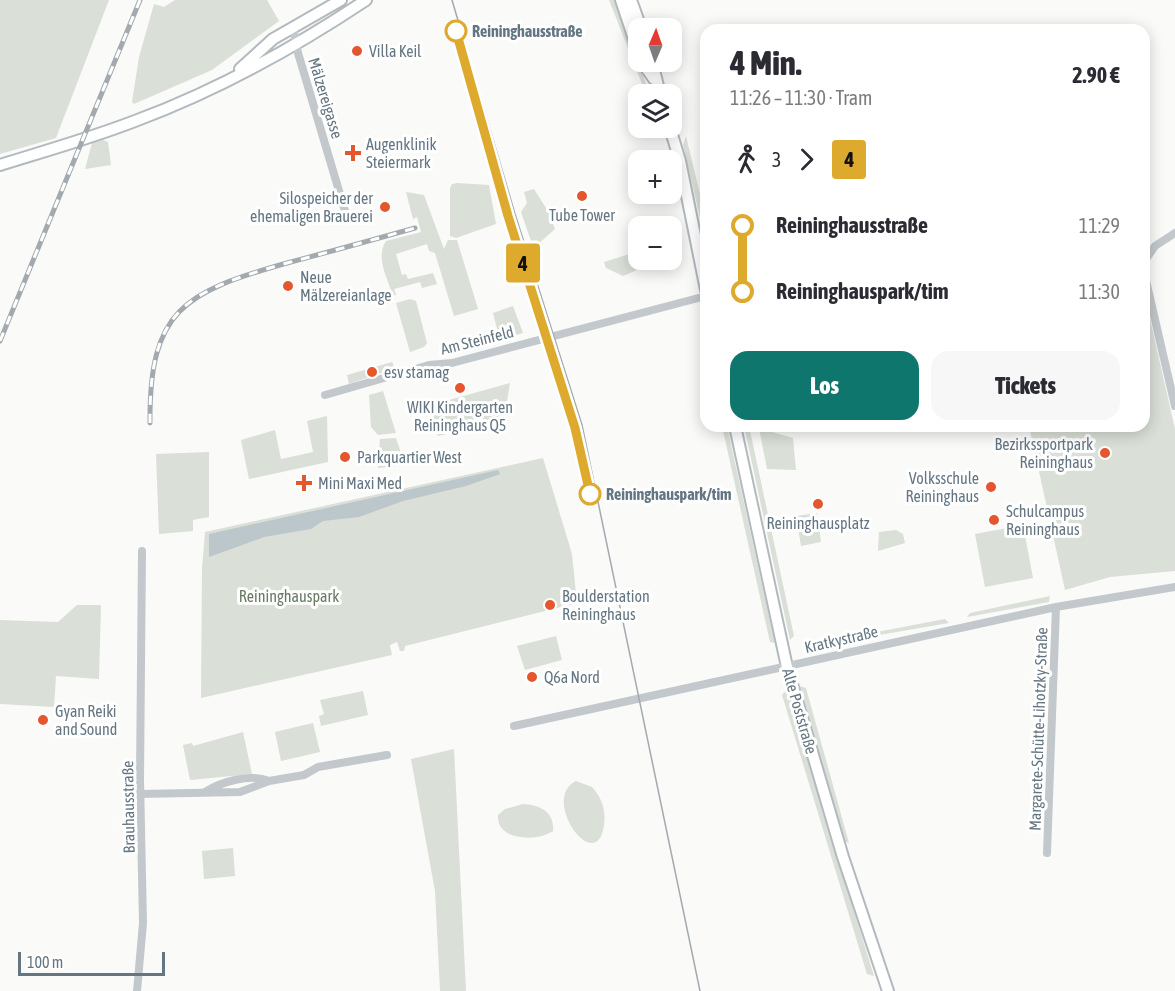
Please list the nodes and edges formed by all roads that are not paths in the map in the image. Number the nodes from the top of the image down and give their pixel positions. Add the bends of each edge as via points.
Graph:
1 (341, 0) edge
2 (366, 0) edge
3 (621, 0) edge
4 (631, 0) edge
5 (637, 18) edge
6 (628, 21) edge
7 (293, 27) junction
8 (296, 42) junction
9 (649, 72) edge
10 (654, 72) edge
11 (234, 76) junction
12 (656, 81) junction
13 (657, 84) edge
14 (673, 138) edge
15 (0, 165) edge
16 (345, 211) dead end
17 (1175, 233) edge
18 (1150, 250) edge
19 (700, 260) edge
20 (700, 298) edge
21 (1150, 298) edge
22 (325, 395) dead end
23 (1175, 406) edge
24 (736, 432) edge
25 (142, 550) dead end
26 (1175, 587) edge
27 (1056, 607) junction
28 (787, 667) junction
29 (514, 726) dead end
30 (387, 755) dead end
31 (140, 794) junction
32 (1047, 852) dead end
33 (137, 991) edge
34 (888, 991) edge

1 - 7 main road
2 - 8 main road
3 - 6 main road
4 - 5 main road
7 - 8 street, Mälzereigasse
7 - 11 main road via 259,50
8 - 11 main road
8 - 16 street, Mälzereigasse
9 - 12 main road
10 - 12 main road
11 - 15 main road via 136,121
12 - 13 main road
14 - 19 main road
17 - 18 street
20 - 22 street, Am Steinfeld via 452,363 429,364
21 - 23 street
24 - 28 main road, Alte Poststraße
25 - 31 street, Brauhausstraße
26 - 27 street, Kratkystraße
27 - 28 street, Kratkystraße
27 - 32 street, Margarete-Schütte-Lihotzky-Straße
28 - 29 street, Kratkystraße
28 - 34 main road, Alte Poststraße
30 - 31 street via 349,760 318,767 304,775 269,781 221,783 205,792
31 - 33 street, Brauhausstraße via 143,923

